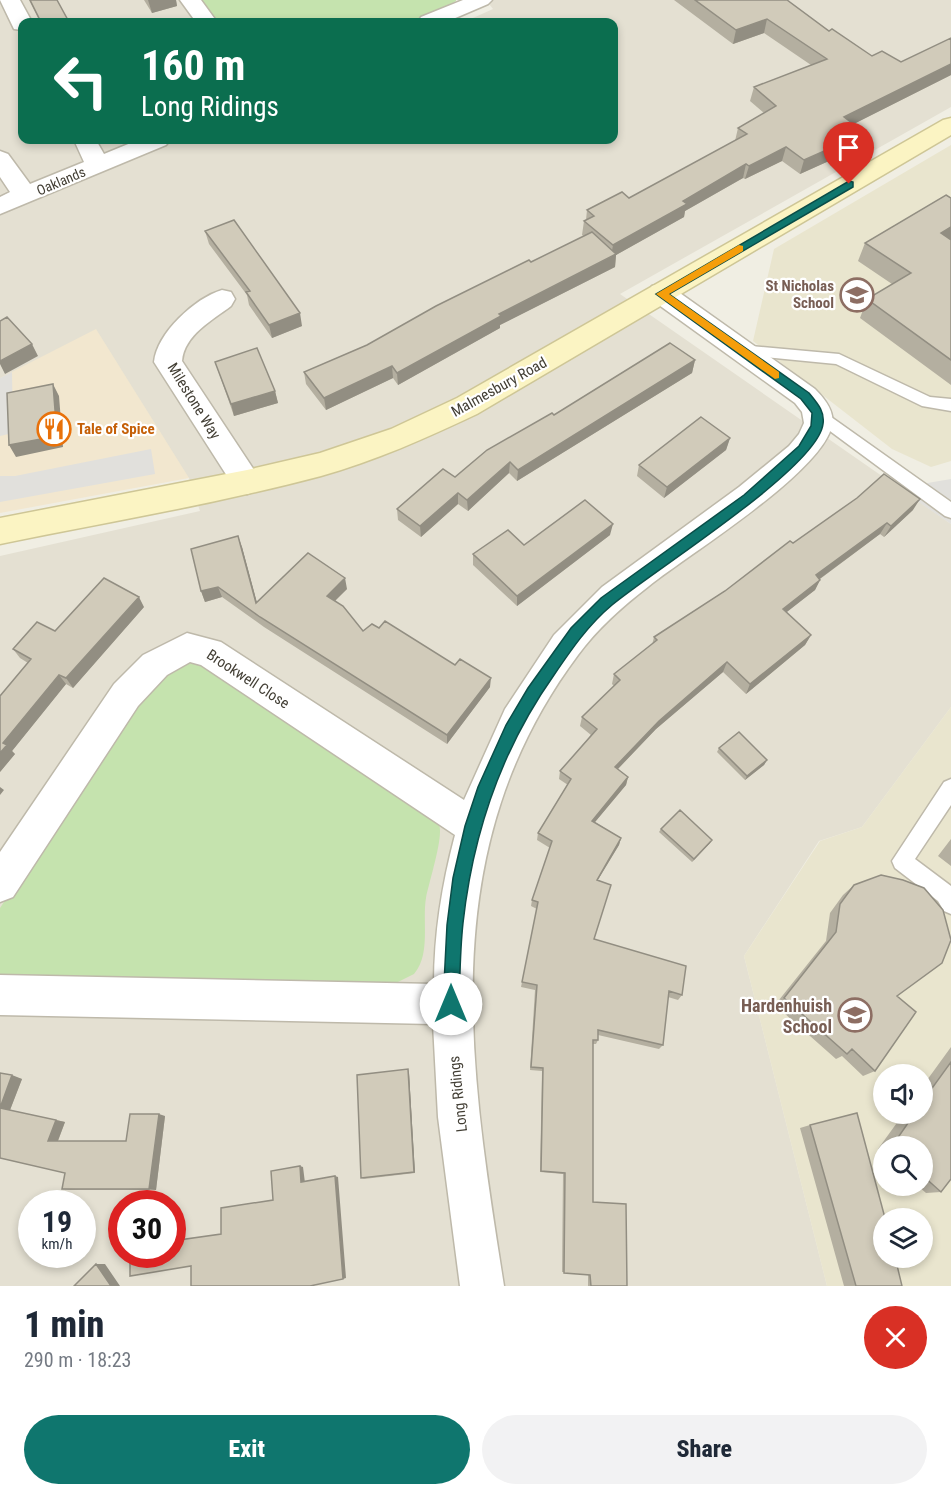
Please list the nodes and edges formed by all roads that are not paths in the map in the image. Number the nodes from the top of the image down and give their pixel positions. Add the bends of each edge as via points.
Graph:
1 (190, 0) edge
2 (473, 1) edge
3 (8, 4) edge
4 (18, 18) edge
5 (203, 18) edge
6 (437, 18) edge
7 (951, 125) edge
8 (87, 144) edge
9 (148, 144) edge
10 (0, 159) edge
11 (98, 165) junction
12 (25, 196) junction
13 (0, 206) edge
14 (661, 294) junction
15 (222, 299) dead end
16 (740, 350) junction
17 (951, 405) edge
18 (818, 412) junction
19 (247, 482) junction
20 (951, 511) edge
21 (0, 531) edge
22 (951, 788) edge
23 (472, 826) junction
24 (0, 884) edge
25 (951, 904) edge
26 (0, 994) edge
27 (451, 1004) junction
28 (482, 1286) edge

1 - 5 street
2 - 6 street
3 - 4 street
7 - 14 main road, Malmesbury Road
8 - 11 street, Oaklands
9 - 11 street, Oaklands
10 - 12 street, Oaklands
11 - 12 street, Oaklands
12 - 13 street, Oaklands
14 - 16 street
14 - 19 main road, Malmesbury Road via 427,426 346,457
15 - 19 street, Milestone Way via 175,338 168,349 168,362
16 - 17 lane via 839,359 927,402
16 - 18 street via 801,393
18 - 20 lane
18 - 23 street, Long Ridings via 817,427 804,449 748,498 624,587 576,632 511,729
19 - 21 main road, Malmesbury Road
22 - 25 lane via 902,861 945,894
23 - 24 street, Brookwell Close via 209,652 187,646 155,665 126,695
23 - 27 street, Long Ridings via 455,925
26 - 27 street
27 - 28 street, Long Ridings via 456,1083

